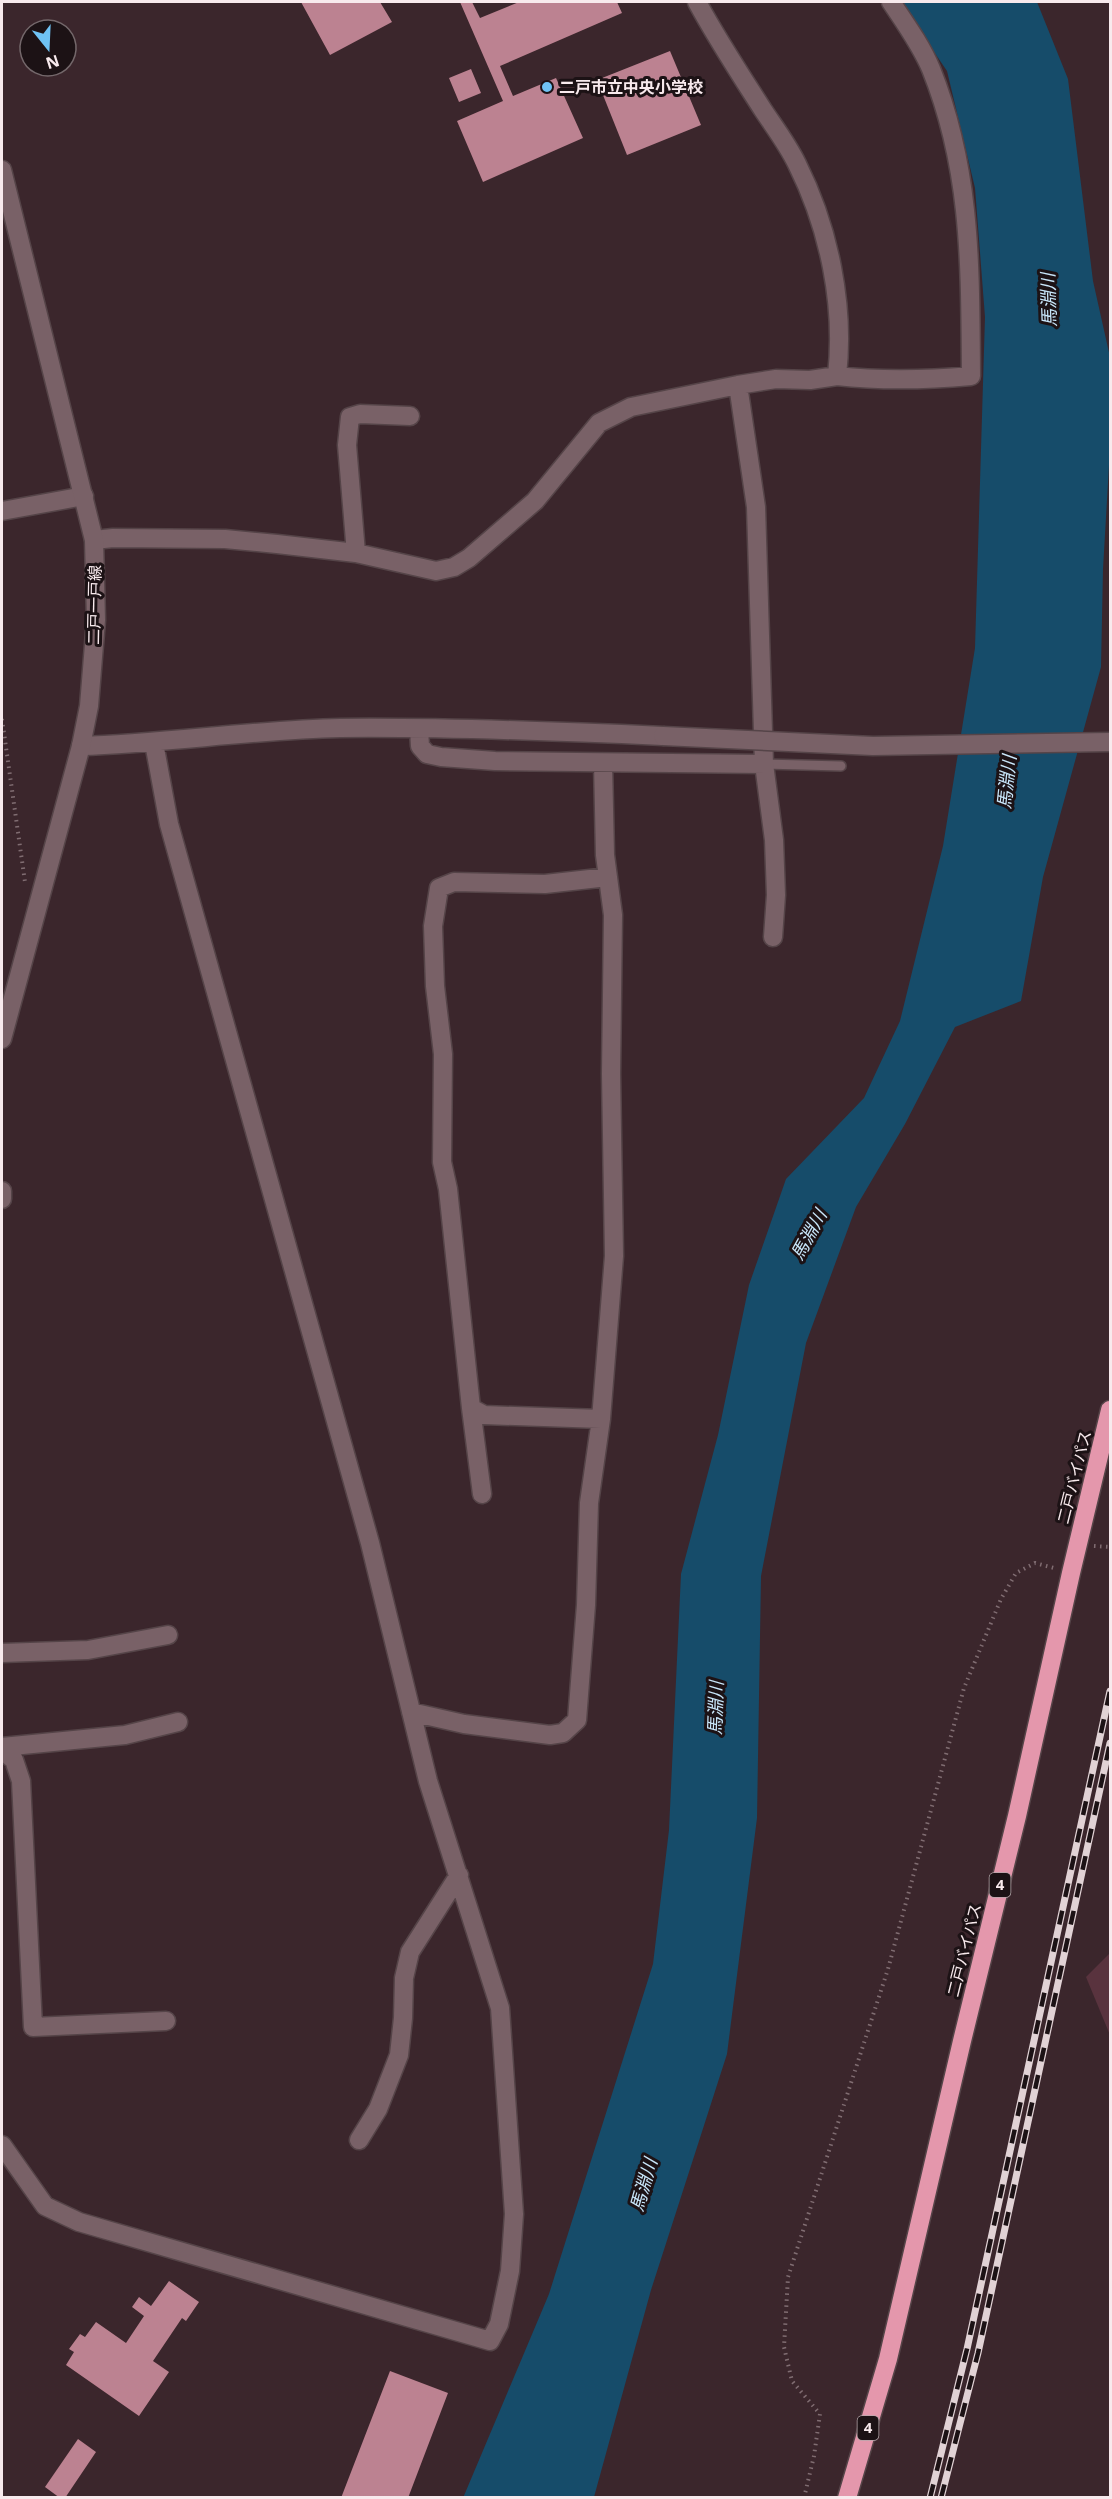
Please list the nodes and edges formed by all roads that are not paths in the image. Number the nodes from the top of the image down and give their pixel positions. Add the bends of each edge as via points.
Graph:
1 (697, 2) edge
2 (891, 2) edge
3 (2, 170) edge
4 (837, 376) junction
5 (738, 385) junction
6 (410, 416) dead end
7 (84, 496) junction
8 (2, 511) edge
9 (94, 540) junction
10 (356, 553) junction
11 (419, 729) junction
12 (1110, 742) edge
13 (154, 743) junction
14 (81, 746) junction
15 (603, 763) junction
16 (764, 764) junction
17 (841, 766) dead end
18 (608, 877) junction
19 (773, 937) dead end
20 (2, 1039) edge
21 (2, 1191) edge
22 (2, 1199) edge
23 (471, 1408) junction
24 (1110, 1410) edge
25 (601, 1419) junction
26 (482, 1494) dead end
27 (168, 1635) dead end
28 (2, 1653) edge
29 (411, 1712) junction
30 (178, 1722) dead end
31 (2, 1749) edge
32 (459, 1875) junction
33 (166, 2021) dead end
34 (359, 2140) dead end
35 (2, 2145) edge
36 (847, 2498) edge

1 - 4 street via 796,162 818,208 828,242 840,342
2 - 4 street via 930,67 953,133 963,183 970,261 971,376 875,380
3 - 7 street, 二戸一戸線
4 - 5 street
5 - 10 street via 631,407 599,423 535,501 454,567 436,571
5 - 16 street via 756,507
6 - 10 street via 350,417 347,445
7 - 8 street
7 - 9 street, 二戸一戸線
9 - 10 street via 225,539
9 - 14 street, 二戸一戸線 via 96,620 89,706
11 - 12 street, bridge via 480,728 873,746
11 - 13 street via 338,729
11 - 15 street via 420,746 427,754 441,757
13 - 14 street
13 - 29 street via 169,824 370,1543
14 - 20 street, 二戸一戸線
15 - 16 street
15 - 18 street
16 - 17 lane
16 - 19 street via 774,840
18 - 23 street via 545,884 454,882 439,888 434,926 435,986 443,1054 442,1162
18 - 25 street via 613,915 614,1256
21 - 22 street
23 - 25 street via 484,1415
23 - 26 street
24 - 36 highway, 二戸バイパス / 4 via 888,2359
25 - 29 street via 589,1503 577,1720 563,1733 550,1735 464,1724
27 - 28 street via 88,1650
29 - 32 street via 428,1781
30 - 31 street via 125,1735
31 - 33 street via 14,1760 21,1781 33,2027
32 - 34 street via 410,1952 404,1978 399,2055 378,2109
32 - 35 street via 500,2007 510,2140 514,2214 510,2271 499,2324 490,2341 79,2222 45,2206

